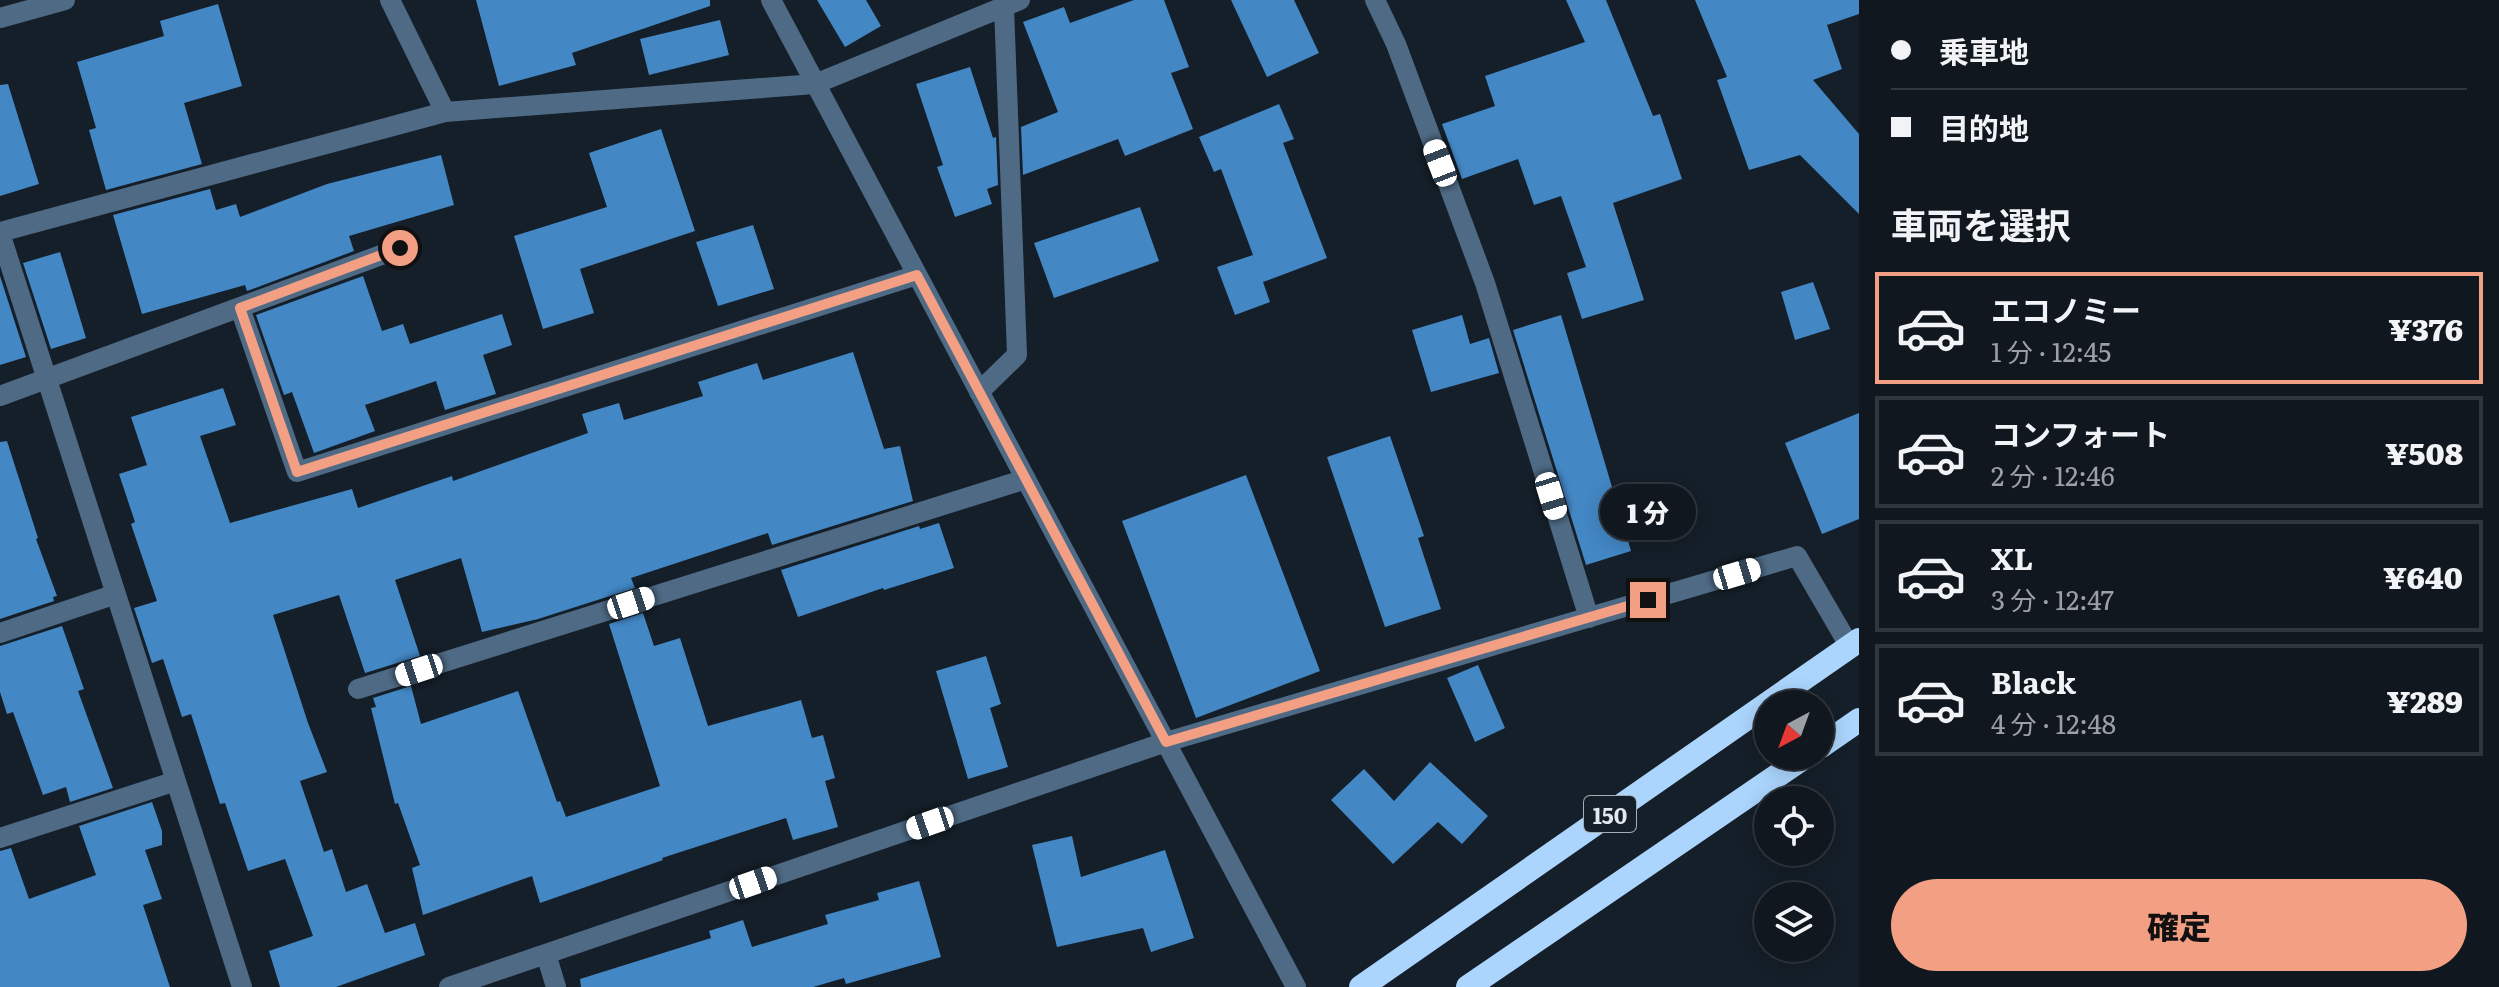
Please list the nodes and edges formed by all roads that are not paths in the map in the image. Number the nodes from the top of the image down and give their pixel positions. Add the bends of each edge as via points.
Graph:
1 (65, 0) edge
2 (390, 0) edge
3 (771, 0) edge
4 (1375, 0) edge
5 (1012, 4) edge
6 (978, 9) edge
7 (0, 18) edge
8 (815, 84) junction
9 (445, 112) junction
10 (0, 232) edge
11 (400, 248) dead end
12 (917, 275) junction
13 (240, 308) junction
14 (48, 381) junction
15 (979, 392) junction
16 (0, 396) edge
17 (1026, 479) junction
18 (116, 594) junction
19 (1589, 618) junction
20 (0, 633) edge
21 (1854, 643) edge
22 (358, 689) dead end
23 (1859, 720) edge
24 (1834, 737) edge
25 (1166, 742) junction
26 (1786, 770) edge
27 (176, 781) junction
28 (0, 838) edge
29 (546, 954) junction
30 (453, 986) edge
31 (242, 987) edge
32 (556, 987) edge
33 (1296, 987) edge
34 (1361, 987) edge
35 (1468, 987) edge

1 - 7 street
2 - 9 street
3 - 8 street
4 - 19 street via 1485,283
5 - 6 street
5 - 15 street via 1017,355
6 - 8 street
8 - 9 street
8 - 12 street
9 - 10 street
10 - 14 street
11 - 13 street
12 - 13 street via 297,472
12 - 15 street
13 - 14 street
14 - 16 street
14 - 18 street
15 - 17 street
17 - 22 street
17 - 25 street
18 - 20 street
18 - 27 street
19 - 21 street via 1797,556
19 - 25 street
21 - 34 highway, 150
23 - 24 highway
25 - 29 street
25 - 33 street
26 - 35 highway, 150
27 - 28 street
27 - 31 street
29 - 30 street
29 - 32 street

